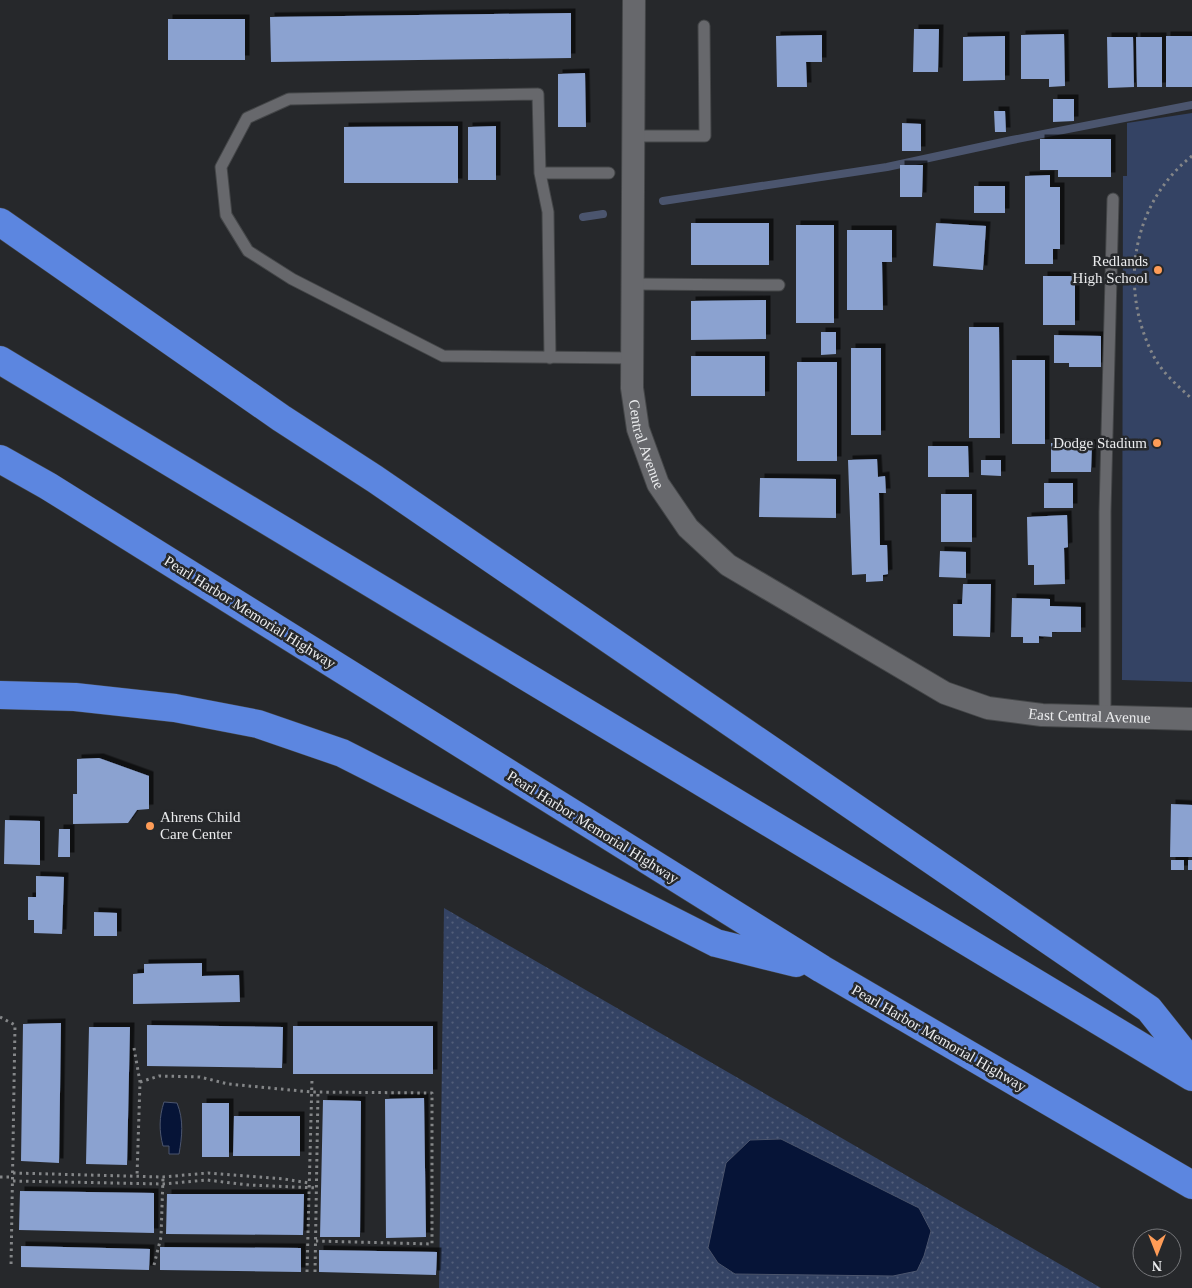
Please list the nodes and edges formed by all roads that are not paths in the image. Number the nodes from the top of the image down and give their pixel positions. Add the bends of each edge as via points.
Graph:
1 (634, 0) edge
2 (704, 26) dead end
3 (632, 136) junction
4 (540, 173) junction
5 (608, 173) dead end
6 (1113, 199) dead end
7 (0, 222) edge
8 (632, 284) junction
9 (779, 285) dead end
10 (550, 358) junction
11 (632, 358) junction
12 (0, 360) edge
13 (0, 459) edge
14 (0, 695) edge
15 (988, 708) joint
16 (1105, 718) junction
17 (1192, 719) edge
18 (822, 969) junction
19 (1192, 1064) edge
20 (1192, 1077) edge
21 (1192, 1185) edge

1 - 3 street, Central Avenue
2 - 3 lane via 705,136
3 - 8 street, Central Avenue
4 - 5 lane
4 - 10 lane via 548,212
4 - 10 lane via 538,94 289,99 247,118 221,167 226,215 248,251 292,278 443,356
6 - 16 lane via 1105,512
7 - 19 highway via 281,418 1149,1008
8 - 9 lane
8 - 11 street, Central Avenue
10 - 11 lane
11 - 15 street, Central Avenue via 632,388 638,429 658,484 688,528 728,565 945,693
12 - 20 highway
13 - 18 highway, Pearl Harbor Memorial Highway
14 - 18 highway via 75,697 175,708 258,724 342,753 716,943
15 - 16 street, East Central Avenue
16 - 17 street, East Central Avenue
18 - 21 highway, Pearl Harbor Memorial Highway

